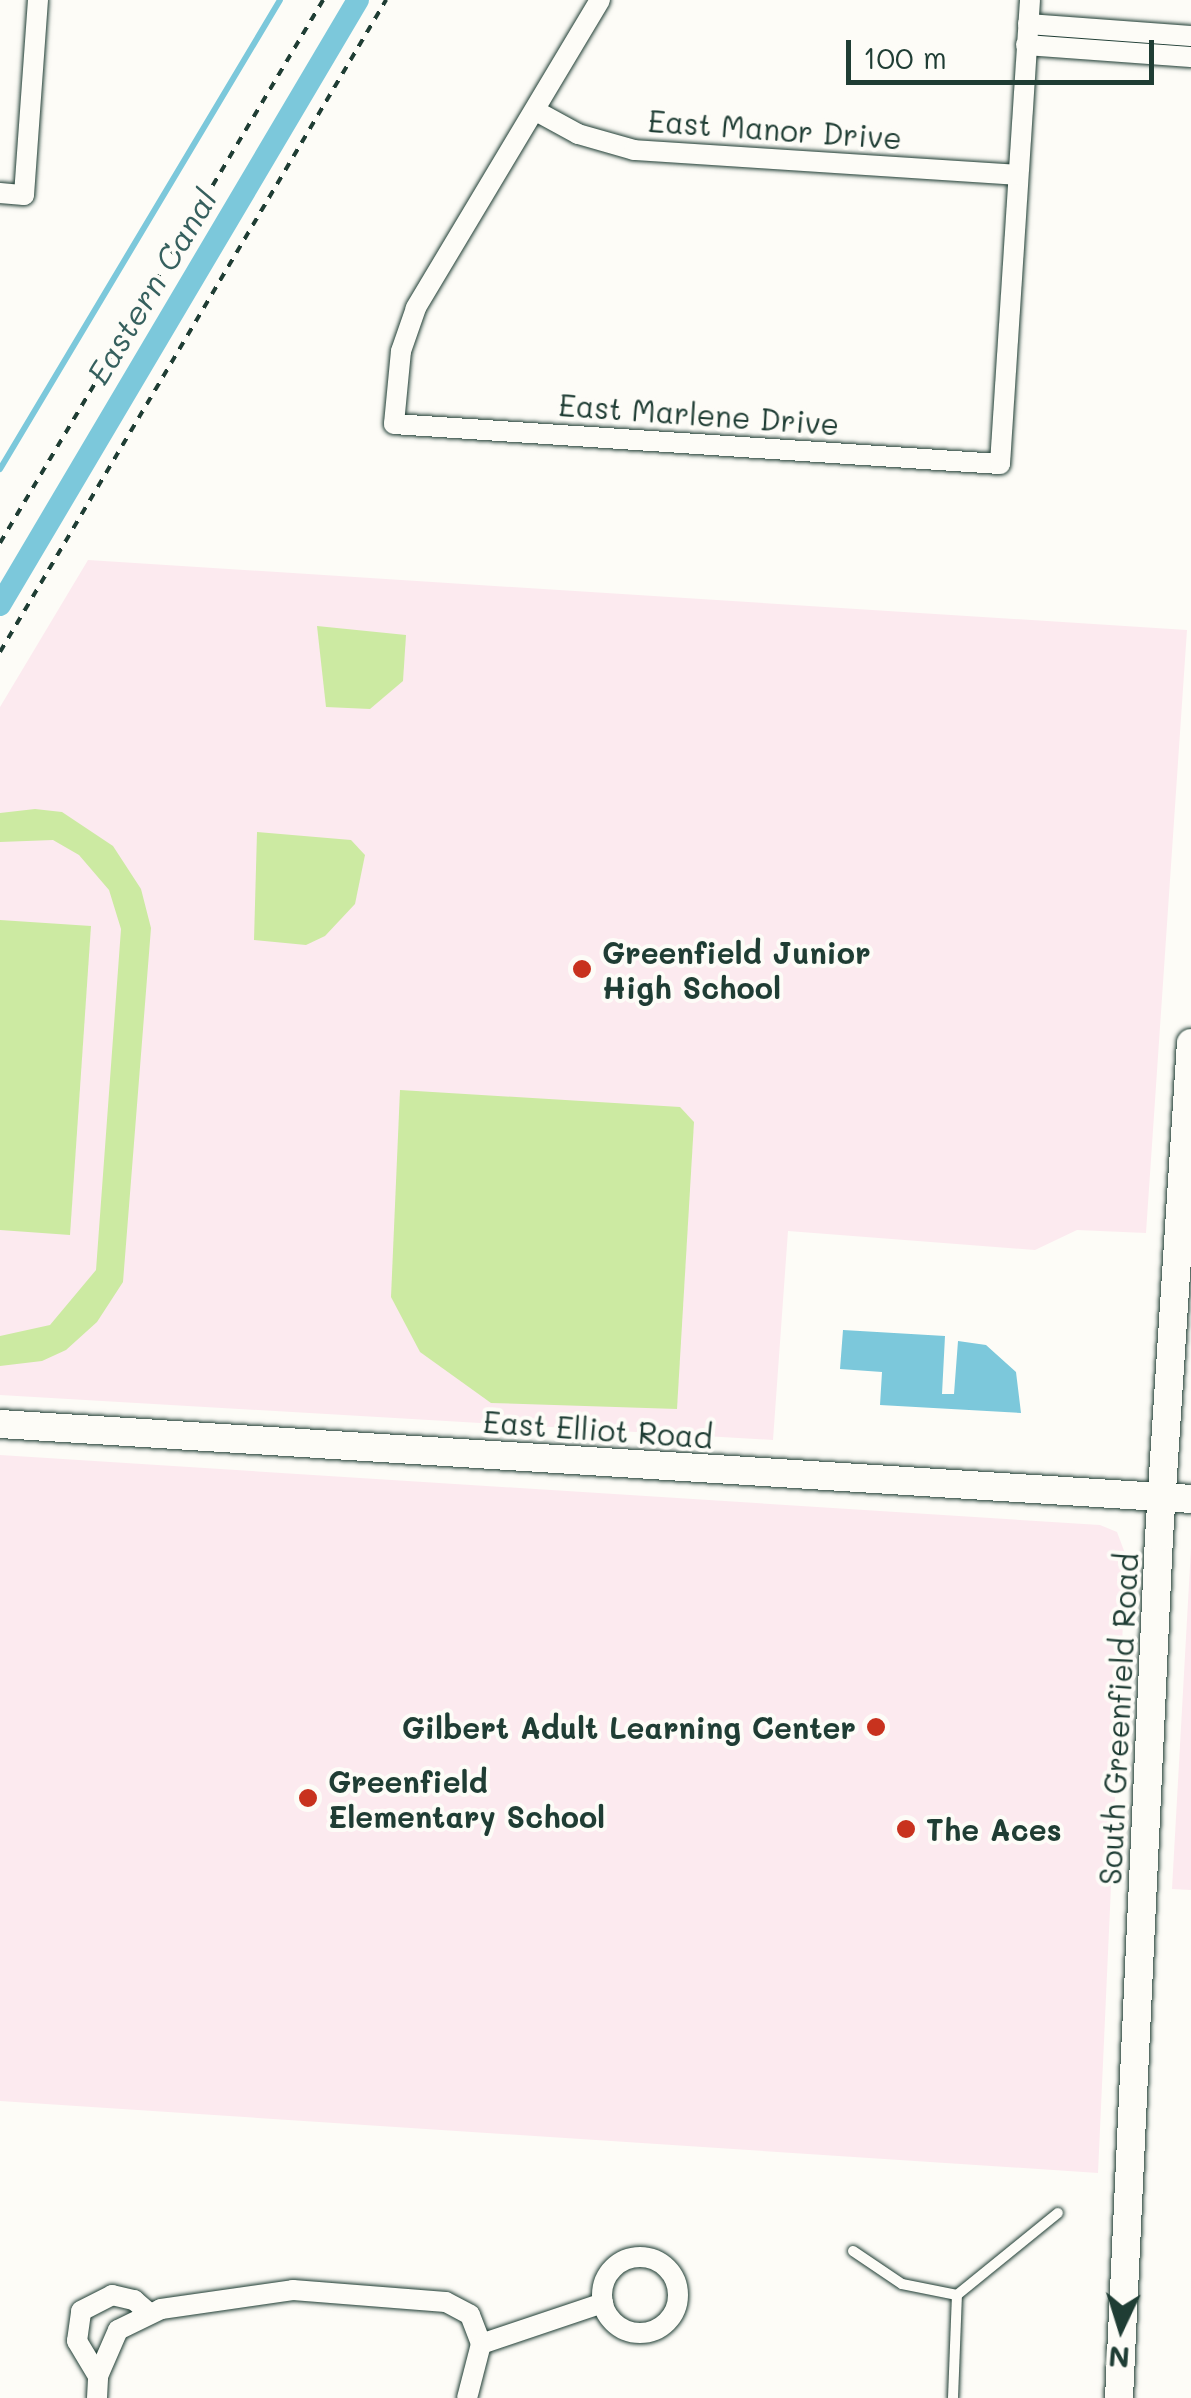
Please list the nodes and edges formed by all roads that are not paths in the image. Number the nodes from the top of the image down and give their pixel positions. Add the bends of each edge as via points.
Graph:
1 (38, 0) edge
2 (600, 0) edge
3 (1030, 0) edge
4 (1027, 34) junction
5 (1191, 36) edge
6 (1101, 40) junction
7 (1191, 57) edge
8 (536, 112) junction
9 (1017, 175) junction
10 (0, 193) edge
11 (1191, 1043) edge
12 (0, 1424) edge
13 (1161, 1497) junction
14 (1191, 1499) edge
15 (1058, 2213) dead end
16 (853, 2252) dead end
17 (956, 2295) junction
18 (603, 2303) dead end
19 (150, 2314) junction
20 (481, 2344) junction
21 (98, 2376) junction
22 (97, 2398) edge
23 (467, 2398) edge
24 (952, 2398) edge
25 (1119, 2398) edge

1 - 10 street via 24,195
2 - 8 street
3 - 4 street
4 - 6 street
4 - 9 street
5 - 6 street
6 - 7 street
8 - 9 street, East Manor Drive via 578,134 634,150
8 - 9 street, East Marlene Drive via 416,308 401,351 394,424 1000,464
11 - 13 main road, South Greenfield Road
12 - 13 main road, East Elliot Road
13 - 14 main road, East Elliot Road
13 - 25 main road, South Greenfield Road
15 - 17 lane
16 - 17 lane via 902,2284
17 - 24 lane
18 - 20 street
19 - 20 street via 293,2290 446,2302 470,2315
19 - 21 street via 118,2330
19 - 21 street via 134,2300 112,2295 81,2311 77,2341
20 - 23 street
21 - 22 street

